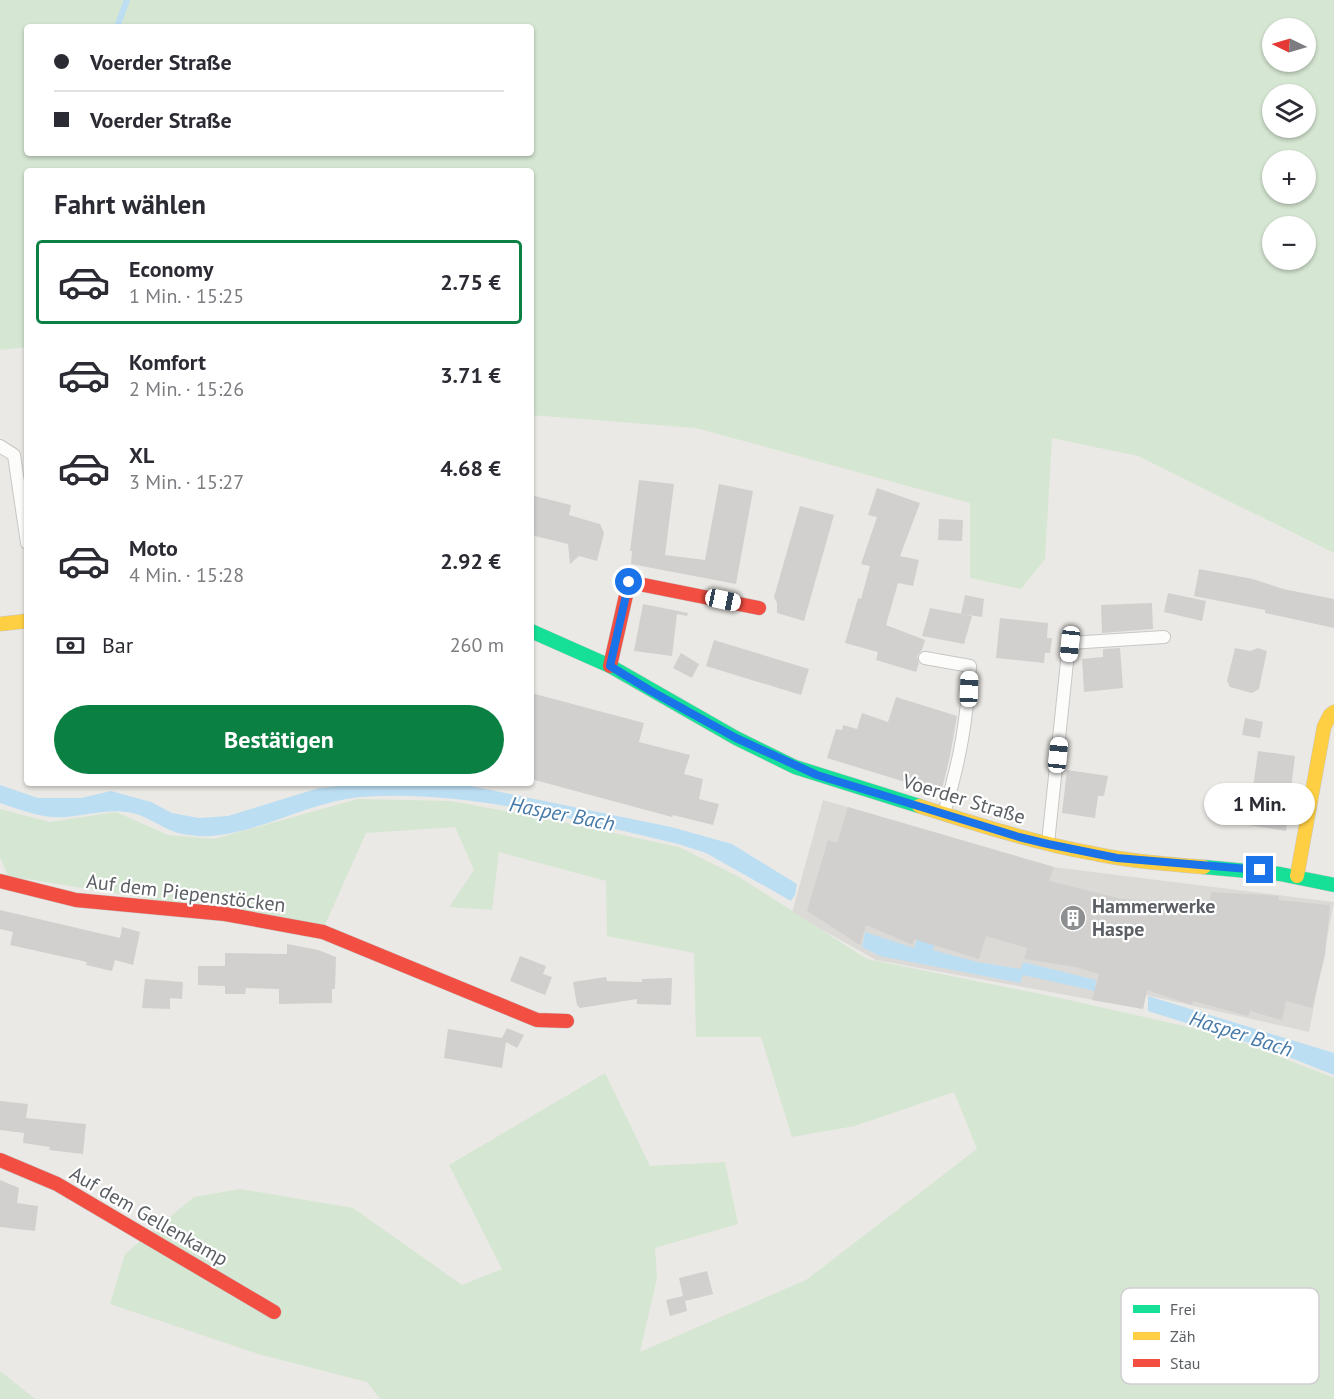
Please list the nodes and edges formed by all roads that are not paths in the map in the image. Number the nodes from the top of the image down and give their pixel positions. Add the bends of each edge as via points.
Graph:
1 (0, 446) edge
2 (24, 523) edge
3 (759, 608) dead end
4 (24, 621) edge
5 (0, 624) edge
6 (534, 632) edge
7 (1164, 638) dead end
8 (925, 658) dead end
9 (610, 666) junction
10 (1334, 712) edge
11 (944, 814) junction
12 (1048, 844) junction
13 (1297, 876) junction
14 (0, 881) edge
15 (1334, 885) edge
16 (567, 1021) dead end
17 (0, 1160) edge
18 (274, 1312) dead end

1 - 2 lane via 14,455
3 - 9 street via 629,582
4 - 5 street
6 - 9 street, Voerder Straße
7 - 12 lane via 1070,644
8 - 11 lane via 970,666 968,711
9 - 11 street, Voerder Straße via 795,767
10 - 13 street via 1324,727
11 - 12 street, Voerder Straße
12 - 13 street, Voerder Straße via 1117,858
13 - 15 street, Voerder Straße
14 - 16 street, Auf dem Piepenstöcken via 76,900 225,914 323,932 537,1020
17 - 18 street, Auf dem Gellenkamp via 57,1184

